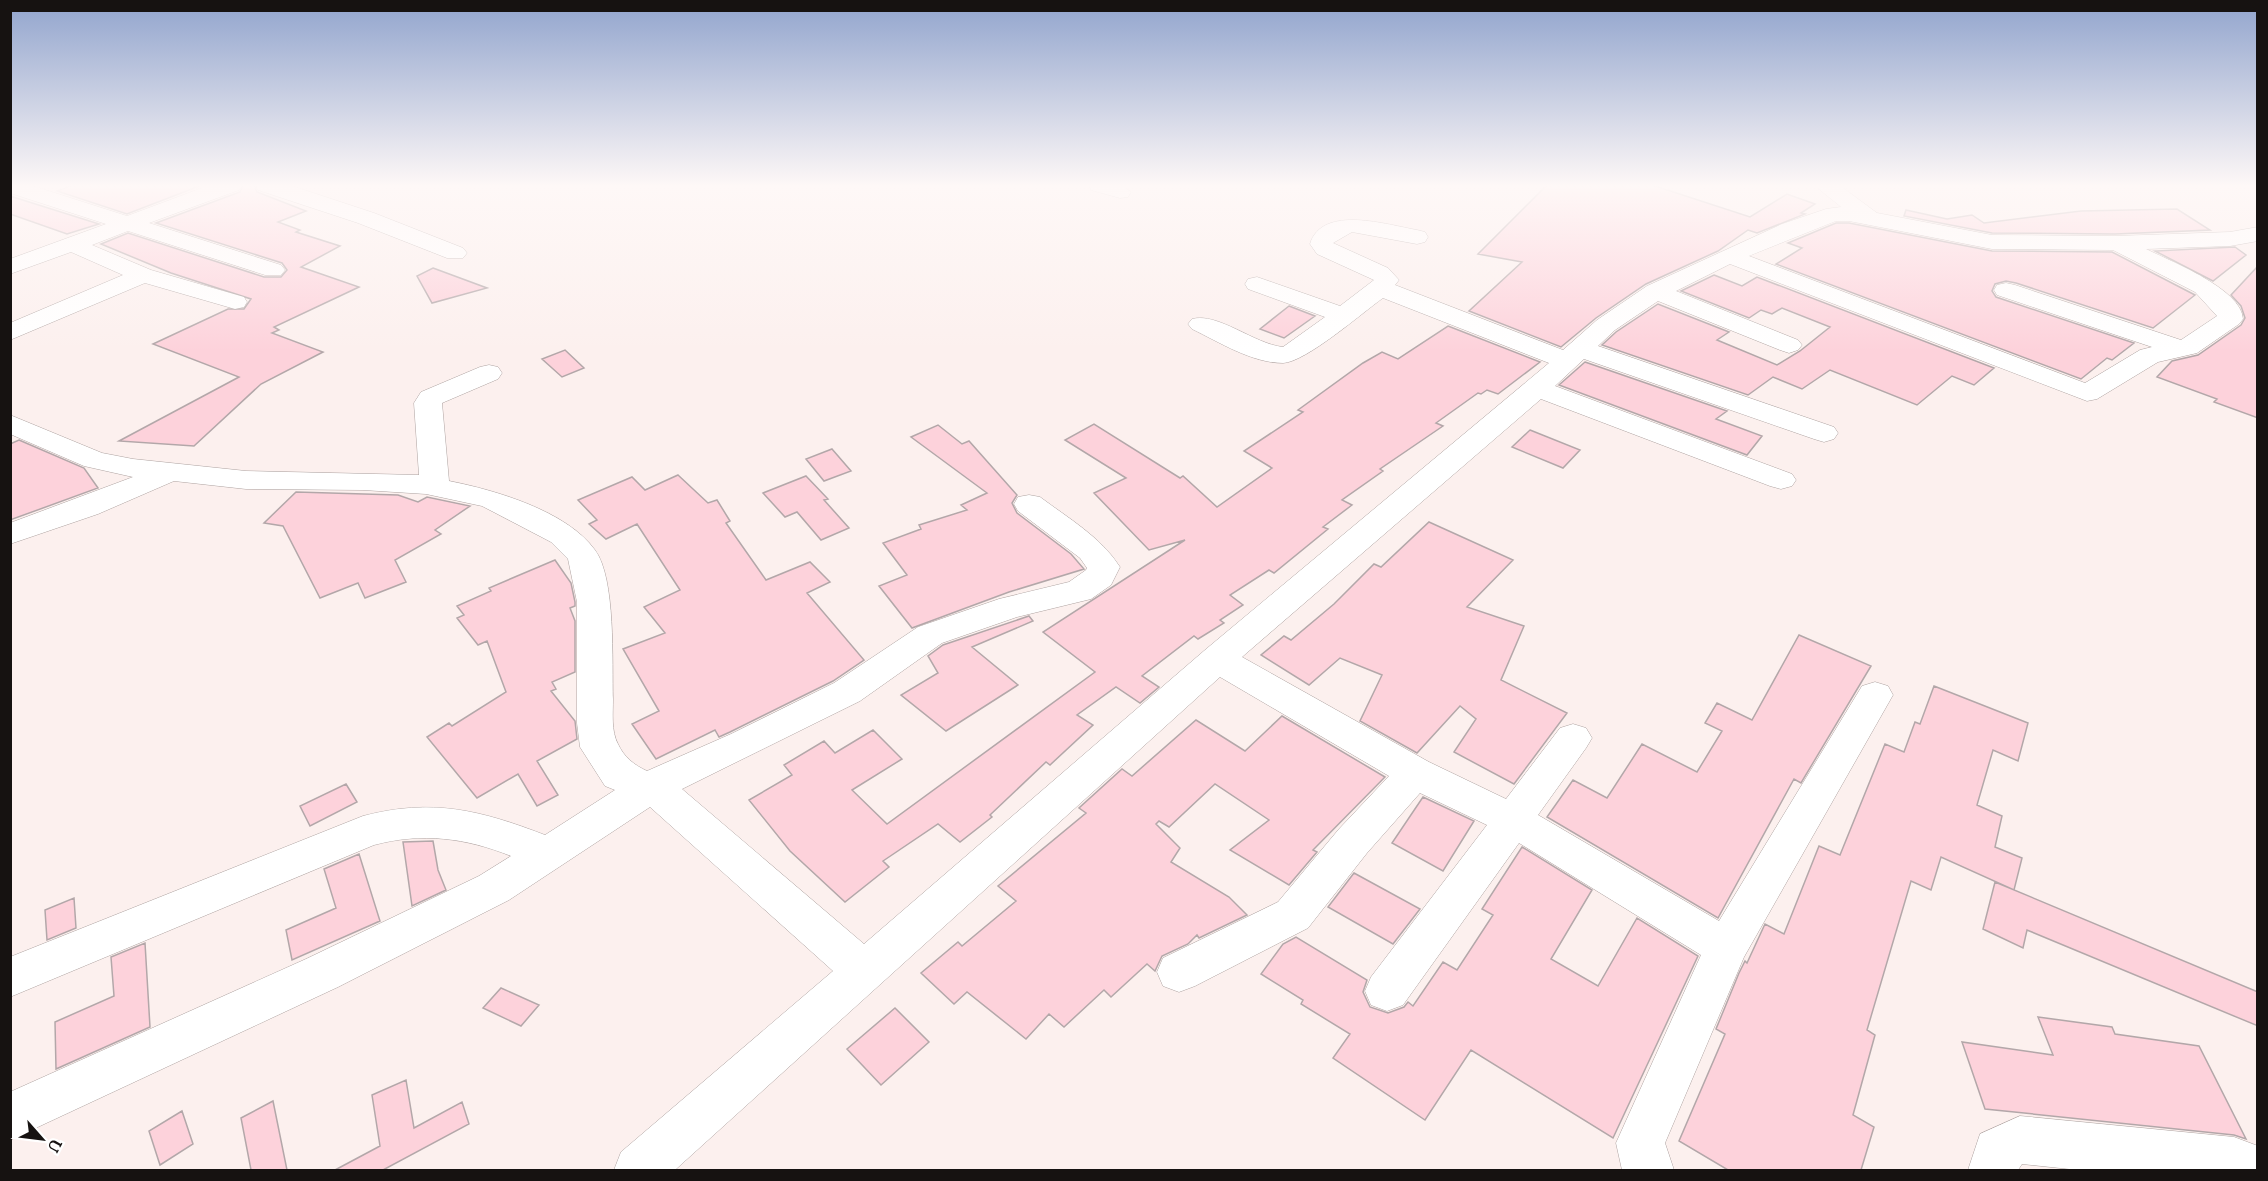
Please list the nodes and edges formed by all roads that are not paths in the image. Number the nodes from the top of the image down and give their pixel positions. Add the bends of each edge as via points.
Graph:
1 (81, 240) edge
2 (177, 240) edge
3 (422, 240) edge
4 (1322, 240) edge
5 (1765, 240) edge
6 (1982, 240) edge
7 (2198, 240) edge
8 (2115, 243) junction
9 (71, 244) junction
10 (455, 253) dead end
11 (1729, 256) junction
12 (10, 267) edge
13 (273, 270) dead end
14 (143, 275) junction
15 (1257, 284) dead end
16 (1380, 288) junction
17 (2006, 290) dead end
18 (1656, 291) junction
19 (235, 302) dead end
20 (1343, 315) junction
21 (1201, 324) dead end
22 (10, 332) edge
23 (1789, 345) dead end
24 (2180, 348) junction
25 (1573, 354) junction
26 (489, 373) dead end
27 (1537, 388) junction
28 (10, 423) edge
29 (1824, 433) dead end
30 (169, 472) junction
31 (1781, 480) dead end
32 (435, 487) junction
33 (1029, 504) dead end
34 (10, 534) edge
35 (1217, 659) junction
36 (1875, 695) dead end
37 (1573, 738) dead end
38 (1415, 773) junction
39 (647, 788) junction
40 (1514, 820) junction
41 (548, 854) junction
42 (1726, 948) junction
43 (864, 971) junction
44 (1179, 972) dead end
45 (10, 977) edge
46 (1387, 991) dead end
47 (10, 1117) edge
48 (2242, 1168) edge
49 (639, 1170) edge
50 (1649, 1170) edge
51 (1993, 1170) edge

1 - 9 street
2 - 13 street
3 - 10 street
4 - 16 street via 1324,249 1333,254 1385,275 1387,280
5 - 11 street
6 - 8 street
7 - 8 street
8 - 24 street via 2204,287 2230,312 2230,319 2220,327
9 - 12 street
9 - 14 street
11 - 18 street
11 - 24 street via 2087,393 2149,356
14 - 19 street
14 - 22 street
15 - 20 street
16 - 20 street
16 - 25 street
17 - 24 street
18 - 23 street
18 - 25 street
20 - 21 street via 1285,356
25 - 27 street
25 - 29 street
26 - 32 street via 431,398 428,403
27 - 31 street
27 - 35 street
28 - 30 street via 94,460
30 - 32 street via 246,480 363,481
30 - 34 street
32 - 39 street via 491,499 516,510 562,535 583,556 594,602 595,723 599,747 619,775
33 - 39 street via 1091,551 1104,567 1099,577 1079,591 1000,610 930,636 847,692
35 - 38 street
35 - 43 street
36 - 42 street
37 - 40 street
38 - 40 street
38 - 44 street via 1293,915
39 - 41 street
39 - 43 street via 664,796
40 - 42 street
40 - 46 street
41 - 45 street via 509,837 431,821 363,832
41 - 47 street via 494,888 322,973
42 - 50 street via 1640,1143 1642,1161
43 - 49 street
48 - 51 street via 2020,1140 1997,1151

